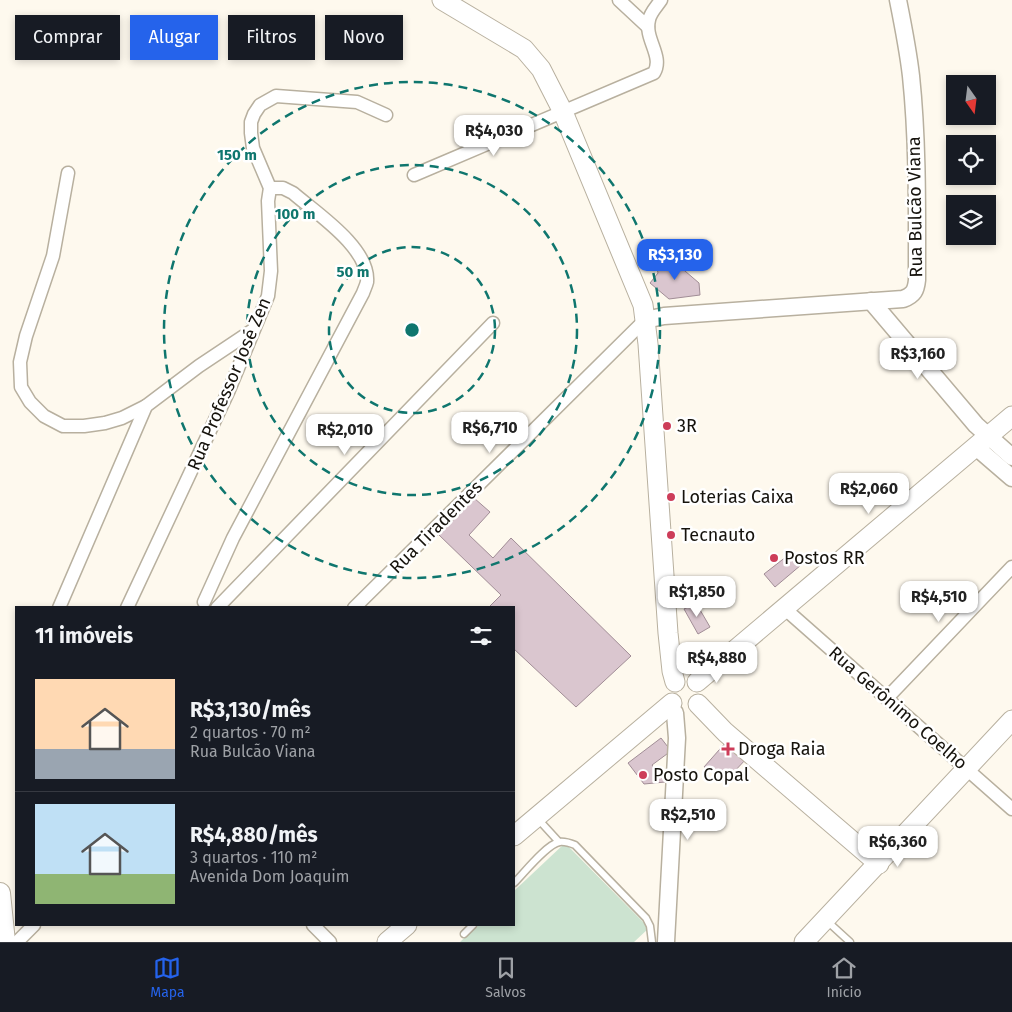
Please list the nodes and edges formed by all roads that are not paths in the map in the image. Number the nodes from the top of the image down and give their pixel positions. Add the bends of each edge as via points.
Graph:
1 (442, 0) edge
2 (619, 0) edge
3 (661, 0) edge
4 (898, 0) edge
5 (648, 27) junction
6 (563, 112) junction
7 (386, 115) dead end
8 (68, 174) dead end
9 (414, 176) dead end
10 (270, 188) junction
11 (871, 301) junction
12 (645, 320) junction
13 (494, 323) dead end
14 (253, 330) junction
15 (146, 406) junction
16 (1012, 416) edge
17 (982, 442) junction
18 (1012, 457) edge
19 (1012, 478) edge
20 (1012, 567) edge
21 (60, 606) edge
22 (129, 606) edge
23 (203, 606) edge
24 (219, 606) edge
25 (356, 606) edge
26 (784, 608) junction
27 (675, 682) junction
28 (697, 682) junction
29 (887, 698) junction
30 (680, 707) junction
31 (1012, 720) edge
32 (966, 768) junction
33 (1012, 809) edge
34 (536, 817) junction
35 (515, 835) edge
36 (559, 842) junction
37 (878, 864) junction
38 (515, 882) edge
39 (0, 893) edge
40 (826, 920) junction
41 (33, 926) edge
42 (314, 926) edge
43 (407, 926) edge
44 (471, 926) edge
45 (464, 934) dead end
46 (5, 942) edge
47 (17, 942) edge
48 (330, 942) edge
49 (387, 942) edge
50 (652, 942) edge
51 (666, 942) edge
52 (804, 942) edge
53 (850, 942) edge

1 - 6 main road via 524,49 541,69
2 - 5 street
3 - 5 street via 649,18
4 - 11 street, Rua Bulcão Viana via 913,97 917,280 912,295 903,299
5 - 6 street via 656,55 654,73
6 - 9 street
6 - 12 main road via 643,305
7 - 10 street, Rua Professor José Zen via 357,102 276,96 267,100 254,114 251,133
8 - 15 street via 53,256 20,362 21,387 44,416 63,426 104,423
10 - 14 street, Rua Professor José Zen via 271,271 268,296
10 - 23 street via 283,188 293,193 347,239 360,257 367,282 232,538
11 - 12 street, Rua Bulcão Viana
11 - 17 street via 976,425
12 - 25 street, Rua Tiradentes
12 - 27 main road via 668,633
13 - 24 street
14 - 15 street
14 - 22 street, Rua Professor José Zen via 225,399
15 - 21 street
16 - 17 main road
17 - 18 street
17 - 19 street
17 - 26 main road
20 - 29 street
26 - 28 main road
26 - 29 street, Rua Gerônimo Coelho
27 - 28 main road via 686,678
27 - 30 main road via 670,690 670,699
28 - 30 main road via 702,699
29 - 32 street, Rua Gerônimo Coelho
30 - 34 main road
30 - 37 main road via 725,732
30 - 51 street via 670,709 675,713 678,738
31 - 32 main road
32 - 33 street, Rua Gerônimo Coelho
32 - 37 main road
34 - 35 main road
34 - 36 lane
36 - 38 lane
36 - 50 lane via 575,846 646,918
37 - 40 main road
39 - 46 main road
40 - 52 main road
40 - 53 lane
41 - 47 street
42 - 48 street
43 - 49 main road
44 - 45 lane

